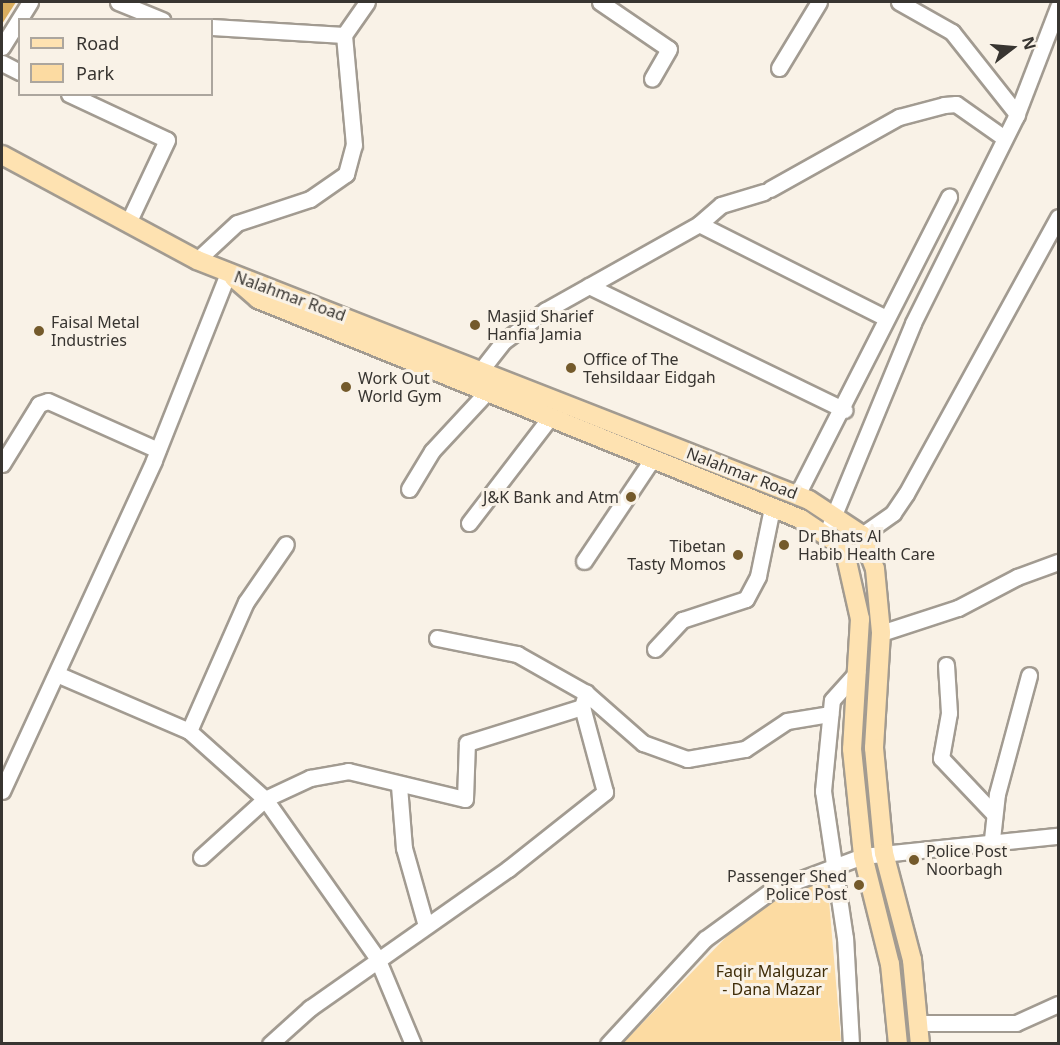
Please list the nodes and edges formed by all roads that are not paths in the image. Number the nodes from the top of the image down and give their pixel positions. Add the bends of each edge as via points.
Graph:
1 (30, 2) edge
2 (118, 2) edge
3 (367, 2) edge
4 (600, 2) edge
5 (819, 2) edge
6 (899, 2) edge
7 (1059, 7) edge
8 (20, 18) edge
9 (157, 18) edge
10 (18, 21) edge
11 (213, 27) edge
12 (344, 35) junction
13 (2, 47) edge
14 (2, 63) edge
15 (779, 68) dead end
16 (18, 71) edge
17 (652, 78) dead end
18 (73, 96) edge
19 (1017, 114) junction
20 (1003, 137) junction
21 (2, 155) edge
22 (949, 197) dead end
23 (1059, 217) edge
24 (128, 223) junction
25 (699, 224) junction
26 (197, 260) junction
27 (228, 273) junction
28 (589, 286) junction
29 (884, 317) junction
30 (482, 370) junction
31 (485, 394) junction
32 (844, 410) junction
33 (548, 420) junction
34 (158, 450) junction
35 (651, 461) junction
36 (2, 464) edge
37 (409, 489) dead end
38 (797, 495) junction
39 (772, 508) junction
40 (837, 514) junction
41 (469, 523) dead end
42 (827, 532) junction
43 (862, 536) junction
44 (286, 544) dead end
45 (584, 561) dead end
46 (1059, 562) edge
47 (881, 633) junction
48 (437, 638) dead end
49 (655, 650) dead end
50 (946, 665) dead end
51 (857, 672) junction
52 (59, 675) junction
53 (1029, 675) dead end
54 (584, 700) junction
55 (830, 714) junction
56 (189, 731) junction
57 (399, 786) junction
58 (2, 791) edge
59 (265, 799) junction
60 (994, 814) junction
61 (1059, 836) edge
62 (992, 839) junction
63 (884, 853) junction
64 (863, 856) junction
65 (201, 857) dead end
66 (833, 866) junction
67 (426, 926) junction
68 (377, 958) junction
69 (1059, 1004) edge
70 (918, 1023) junction
71 (270, 1044) edge
72 (413, 1044) edge
73 (608, 1044) edge
74 (851, 1044) edge
75 (898, 1044) edge
76 (920, 1044) edge

1 - 8 street
2 - 9 street
3 - 12 street
4 - 17 street via 669,49
5 - 15 street
6 - 19 street via 952,32
7 - 19 street
10 - 13 street
11 - 12 street
12 - 26 street via 354,145 346,174 310,198 237,223
14 - 16 street
18 - 24 street via 167,140
19 - 20 street
20 - 25 street via 956,104 899,117 767,191 721,206
20 - 40 street via 913,323
21 - 24 main road
22 - 29 street
23 - 43 street via 906,494 893,513
24 - 26 main road
25 - 28 street
25 - 29 street
26 - 27 main road
27 - 30 main road, Nalahmar Road
27 - 31 main road, Nalahmar Road via 258,299
27 - 34 street
28 - 30 street via 504,341
28 - 32 street
29 - 32 street
30 - 38 main road, Nalahmar Road
31 - 33 main road, Nalahmar Road
31 - 37 street via 432,451
32 - 38 street
33 - 35 main road, Nalahmar Road
33 - 41 street
34 - 36 street via 48,401 39,404
34 - 52 street
35 - 39 main road, Nalahmar Road
35 - 45 street
38 - 40 main road, Nalahmar Road
39 - 42 main road, Nalahmar Road
39 - 49 street via 758,576 746,599 682,620
40 - 42 street
40 - 43 main road, Nalahmar Road
42 - 51 main road, Nalahmar Road via 844,548 855,574 860,619
43 - 47 main road, Nalahmar Road via 875,569
44 - 56 street via 246,602
46 - 47 street via 1017,577 958,608
47 - 63 main road, Nalahmar Road via 874,748
48 - 54 street via 499,646
50 - 60 street via 949,714 941,758
51 - 55 street via 837,690
51 - 64 main road, Nalahmar Road via 852,749
52 - 56 street
52 - 58 street
53 - 60 street
54 - 55 street via 644,743 687,759 745,749 787,721
54 - 57 street via 467,743 465,799
54 - 67 street via 607,785 604,792
55 - 66 street via 823,791
56 - 59 street
57 - 59 street via 341,772 288,785
57 - 67 street via 404,848
59 - 65 street
59 - 68 street
60 - 62 street
61 - 62 street
62 - 63 street
63 - 64 street
63 - 70 main road, Nalahmar Road via 912,960
64 - 66 street
64 - 75 main road, Nalahmar Road via 890,964
66 - 73 street via 740,909
66 - 74 street via 845,938
67 - 68 street
68 - 71 street
68 - 72 street
69 - 70 street via 1016,1023
70 - 76 main road, Nalahmar Road

